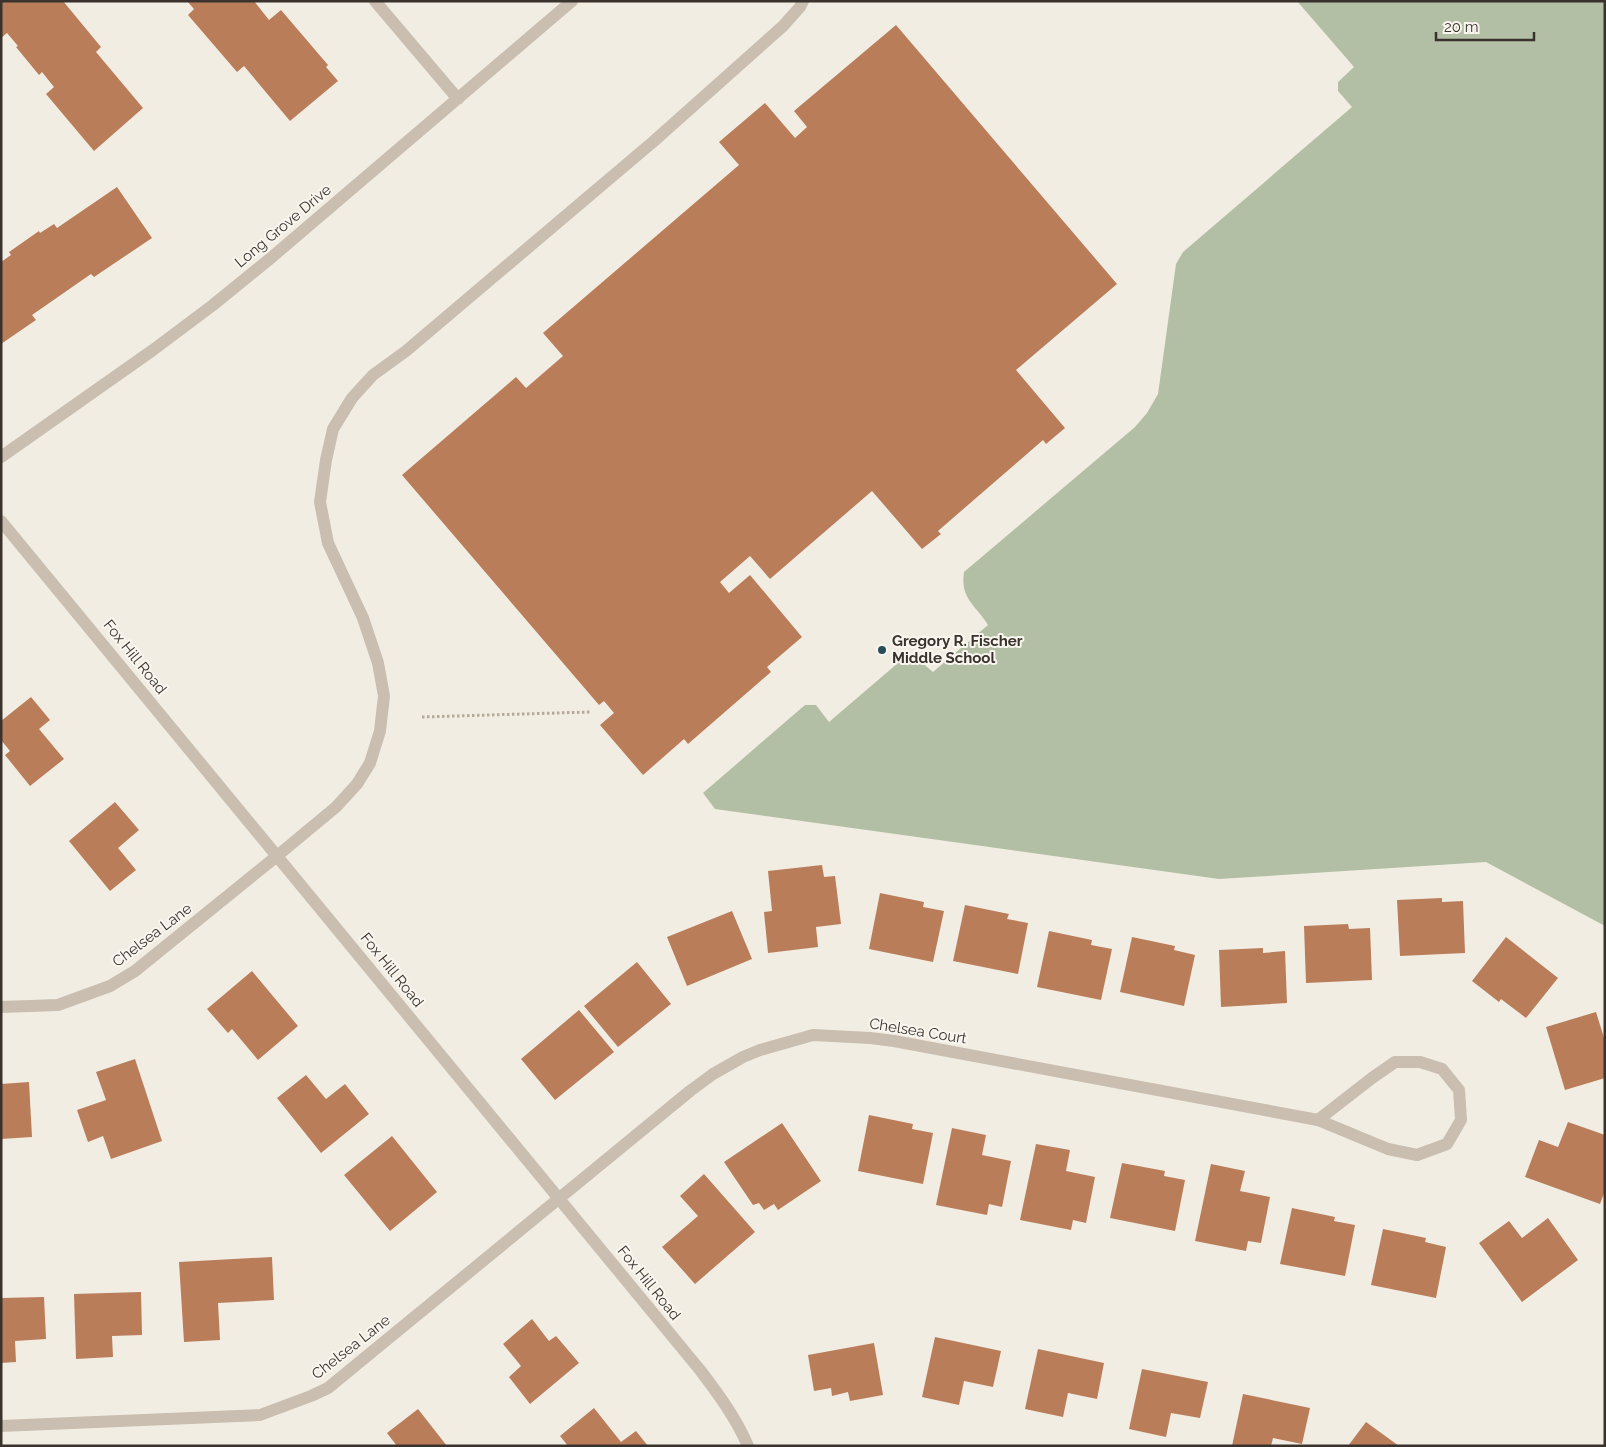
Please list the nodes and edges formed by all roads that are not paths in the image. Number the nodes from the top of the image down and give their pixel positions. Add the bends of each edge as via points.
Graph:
1 (375, 1) edge
2 (572, 1) edge
3 (803, 1) edge
4 (458, 99) junction
5 (1, 457) edge
6 (1, 521) edge
7 (277, 856) junction
8 (1, 1007) edge
9 (1318, 1120) junction
10 (559, 1199) junction
11 (1, 1426) edge
12 (748, 1446) edge

1 - 4 street
2 - 4 street, Long Grove Drive
3 - 7 street, Chelsea Lane via 783,26 654,141 406,351 372,375 352,398 333,429 320,502 328,543 363,618 378,663 384,696 380,731 370,763 356,784 336,807
4 - 5 street, Long Grove Drive via 214,305
6 - 7 street, Fox Hill Road
7 - 8 street, Chelsea Lane via 135,971 110,986 58,1005
7 - 10 street, Fox Hill Road
9 - 9 street, Chelsea Court via 1388,1149 1417,1155 1447,1144 1461,1120 1459,1090 1442,1069 1420,1062 1395,1062
9 - 10 street, Chelsea Court via 894,1042 813,1035 760,1050 713,1074
10 - 11 street, Chelsea Lane via 328,1388 312,1396 260,1415
10 - 12 street, Fox Hill Road via 700,1370 739,1425

